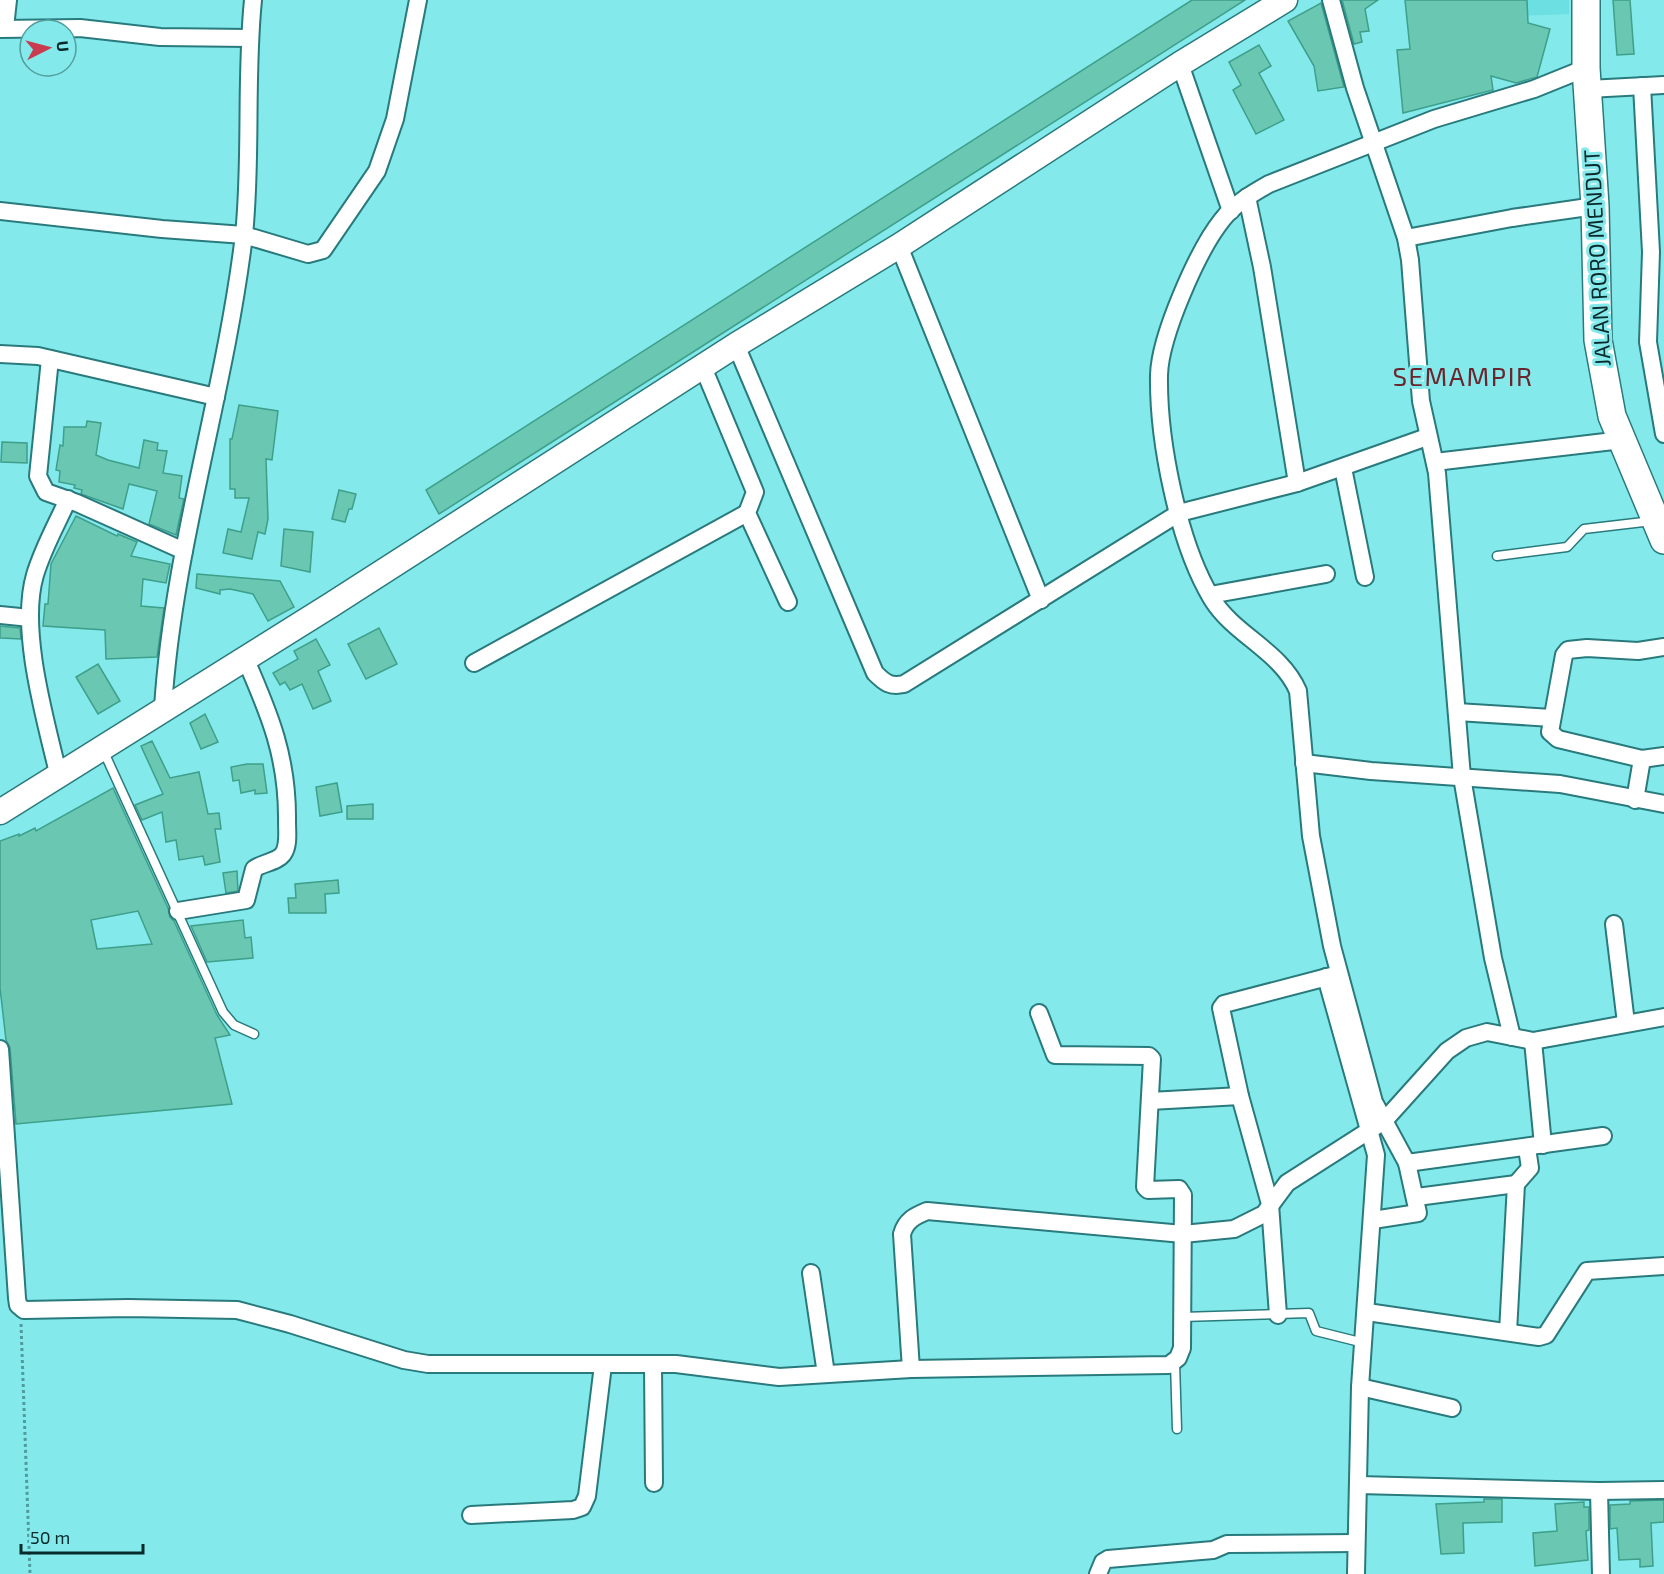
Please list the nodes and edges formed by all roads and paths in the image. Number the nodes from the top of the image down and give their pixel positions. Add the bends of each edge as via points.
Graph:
1 (8, 0) edge
2 (253, 0) edge
3 (418, 0) edge
4 (1285, 0) edge
5 (1331, 0) edge
6 (1586, 0) edge
7 (2, 29) edge
8 (249, 38) junction
9 (1180, 64) junction
10 (1587, 78) junction
11 (1664, 85) edge
12 (1632, 86) junction
13 (1374, 145) junction
14 (1247, 197) junction
15 (1595, 206) junction
16 (0, 211) edge
17 (1232, 211) junction
18 (244, 235) junction
19 (1406, 238) junction
20 (899, 246) junction
21 (736, 345) junction
22 (0, 354) edge
23 (50, 358) junction
24 (703, 367) junction
25 (216, 397) junction
26 (1664, 434) edge
27 (1427, 437) junction
28 (1622, 440) junction
29 (1435, 462) junction
30 (1343, 468) junction
31 (1297, 483) junction
32 (68, 499) junction
33 (747, 513) junction
34 (1179, 513) junction
35 (1659, 530) edge
36 (183, 551) junction
37 (1497, 556) dead end
38 (1326, 574) dead end
39 (1365, 577) dead end
40 (1210, 595) junction
41 (1041, 600) junction
42 (788, 602) dead end
43 (0, 615) edge
44 (30, 618) junction
45 (1664, 647) edge
46 (245, 658) junction
47 (474, 663) dead end
48 (163, 708) junction
49 (1457, 712) junction
50 (1552, 718) junction
51 (102, 746) junction
52 (1664, 756) edge
53 (1642, 759) junction
54 (1304, 763) junction
55 (58, 773) junction
56 (1462, 777) junction
57 (1635, 800) junction
58 (1664, 804) edge
59 (0, 812) edge
60 (178, 911) junction
61 (1614, 924) dead end
62 (1332, 976) junction
63 (1039, 1013) dead end
64 (1664, 1017) edge
65 (1626, 1023) junction
66 (254, 1034) dead end
67 (1512, 1037) junction
68 (1533, 1041) junction
69 (0, 1049) edge
70 (1240, 1096) junction
71 (1150, 1101) junction
72 (1378, 1124) junction
73 (1603, 1136) dead end
74 (1535, 1146) junction
75 (1407, 1164) junction
76 (1516, 1184) junction
77 (1417, 1197) junction
78 (1270, 1204) junction
79 (1373, 1220) junction
80 (1183, 1234) junction
81 (1664, 1266) edge
82 (811, 1273) dead end
83 (21, 1308) junction
84 (1367, 1312) junction
85 (1278, 1315) junction
86 (1182, 1317) junction
87 (1508, 1332) junction
88 (1364, 1343) junction
89 (1175, 1362) junction
90 (603, 1365) junction
91 (653, 1365) junction
92 (911, 1369) junction
93 (826, 1374) junction
94 (1360, 1387) junction
95 (1452, 1408) dead end
96 (1177, 1429) dead end
97 (654, 1483) dead end
98 (1358, 1485) junction
99 (1664, 1490) edge
100 (1599, 1491) junction
101 (471, 1515) dead end
102 (1356, 1543) junction
103 (30, 1574) edge
104 (1098, 1574) edge
105 (1356, 1574) edge
106 (1601, 1574) edge

1 - 7 street
2 - 8 street
3 - 18 street via 395,119 377,171 323,250 296,252
4 - 9 main road
5 - 13 street
6 - 10 main road, JALAN RORO MENDUT
7 - 8 street via 80,28 160,37
8 - 18 street
9 - 17 street
9 - 20 main road
10 - 12 street
10 - 13 street via 1534,89 1434,119
10 - 15 main road, JALAN RORO MENDUT
11 - 12 street
12 - 26 street via 1651,252 1648,342
13 - 14 street via 1269,184
13 - 19 street
14 - 17 street
14 - 31 street
15 - 19 street
15 - 28 main road, JALAN RORO MENDUT via 1598,340 1612,416
16 - 18 street
17 - 34 street via 1210,237 1182,298 1159,373 1162,422
18 - 25 street
19 - 27 street
20 - 21 main road
20 - 41 street
21 - 24 main road
21 - 41 street via 875,673 887,685 904,684
22 - 23 street
23 - 25 street
23 - 32 street via 38,476 46,492
24 - 33 street via 755,492
24 - 46 main road
25 - 36 street
27 - 29 street
27 - 30 street
28 - 29 street
28 - 35 main road, JALAN RORO MENDUT
29 - 49 street
30 - 31 street
30 - 39 street
31 - 34 street
32 - 36 street
32 - 44 street via 50,533 35,576
33 - 42 street
33 - 47 street
34 - 40 street via 1192,559
34 - 41 street
35 - 37 lane via 1584,530 1567,547
36 - 48 street
38 - 40 street
40 - 54 street via 1223,613 1294,681 1301,704
43 - 44 street
44 - 55 street via 41,698
45 - 50 street via 1638,651 1568,650
46 - 48 main road
46 - 60 street via 273,720 284,767 286,849 282,856 254,869 246,900
48 - 51 main road
49 - 50 street
49 - 56 street
50 - 53 street via 1550,732 1558,739
51 - 55 main road
51 - 60 lane
52 - 53 street
53 - 57 street
54 - 56 street
54 - 62 street
55 - 59 main road
56 - 57 street via 1560,784
56 - 67 street via 1491,948
57 - 58 street
60 - 66 lane via 223,1012 234,1025
61 - 65 street
62 - 70 street via 1222,1005
62 - 72 street
63 - 71 street via 1055,1054 1149,1056
64 - 65 street
65 - 68 street
67 - 68 street
67 - 72 street via 1487,1032 1456,1044
68 - 74 street
69 - 83 street via 16,1298
70 - 71 street
70 - 78 street
71 - 80 street via 1145,1187 1182,1191
72 - 75 street
72 - 78 street via 1287,1183
72 - 79 street
73 - 74 street
74 - 75 street
74 - 76 street via 1530,1168
75 - 77 street
76 - 77 street
76 - 87 street
77 - 79 street via 1415,1215
78 - 80 street via 1259,1218 1234,1229
78 - 85 street
79 - 84 street
80 - 86 street
80 - 92 street via 927,1211 918,1214 910,1219 902,1234
81 - 87 street via 1587,1271 1546,1335
82 - 93 street
83 - 90 street via 237,1310 415,1363
83 - 103 path
84 - 87 street
84 - 88 street
85 - 86 lane
85 - 88 lane via 1309,1313 1316,1331
86 - 89 street via 1182,1348
88 - 94 street
89 - 92 street via 1096,1368
89 - 96 lane
90 - 91 street
90 - 101 street via 582,1507
91 - 93 street via 676,1364 779,1377
91 - 97 street
92 - 93 street
94 - 95 street
94 - 98 street
98 - 100 street
98 - 102 street
99 - 100 street
100 - 106 street
102 - 104 street via 1227,1544 1213,1551 1108,1559
102 - 105 street

